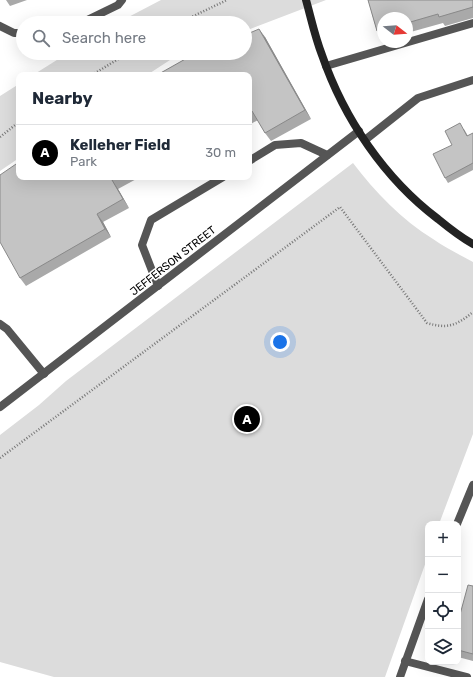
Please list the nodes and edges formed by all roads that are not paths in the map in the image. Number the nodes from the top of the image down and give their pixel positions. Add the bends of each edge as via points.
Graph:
1 (122, 0) edge
2 (306, 0) edge
3 (95, 16) edge
4 (473, 23) edge
5 (0, 26) edge
6 (16, 33) edge
7 (326, 66) junction
8 (473, 80) edge
9 (359, 131) junction
10 (365, 140) junction
11 (327, 155) junction
12 (252, 159) edge
13 (218, 180) edge
14 (473, 244) edge
15 (158, 286) junction
16 (0, 324) edge
17 (44, 374) junction
18 (0, 407) edge
19 (473, 485) edge
20 (458, 521) edge
21 (425, 607) edge
22 (405, 661) junction
23 (400, 677) edge
24 (467, 677) edge

1 - 3 street via 118,5
2 - 7 street
4 - 7 street
5 - 6 street
7 - 9 street via 341,100
8 - 10 street via 418,98
9 - 10 street
9 - 11 street, JEFFERSON STREET
10 - 14 street via 391,177 426,210
11 - 12 street via 301,143 275,145
11 - 15 street, JEFFERSON STREET
13 - 15 street via 151,220 142,245
15 - 17 street, JEFFERSON STREET
16 - 17 street
17 - 18 street, JEFFERSON STREET
19 - 20 street
21 - 22 street
22 - 23 street
22 - 24 street

